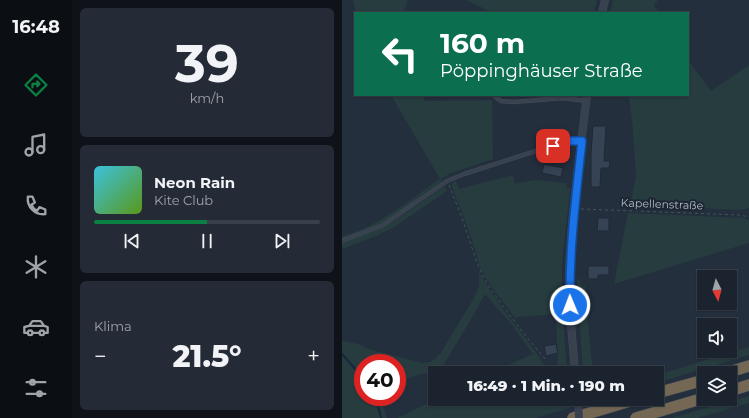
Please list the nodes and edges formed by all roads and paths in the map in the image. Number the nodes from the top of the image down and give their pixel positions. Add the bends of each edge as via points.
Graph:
1 (605, 0) edge
2 (602, 12) edge
3 (494, 96) edge
4 (587, 98) edge
5 (582, 141) junction
6 (447, 181) junction
7 (574, 208) junction
8 (749, 217) edge
9 (342, 241) edge
10 (545, 359) dead end
11 (574, 366) edge
12 (749, 366) edge
13 (737, 370) edge
14 (697, 382) edge
15 (749, 385) edge
16 (737, 389) edge
17 (664, 391) edge
18 (697, 400) edge
19 (578, 406) edge
20 (613, 406) edge
21 (573, 418) edge
22 (579, 418) edge
23 (636, 418) edge

1 - 2 street
3 - 4 lane via 500,101 514,102
4 - 5 street
5 - 6 lane via 567,141
5 - 7 street
6 - 9 lane via 387,222
6 - 10 path via 483,276
7 - 8 path, Kapellenstraße
7 - 11 street via 569,274
12 - 13 highway
14 - 17 highway
15 - 16 highway
18 - 23 highway
19 - 22 street, bridge
20 - 21 highway

